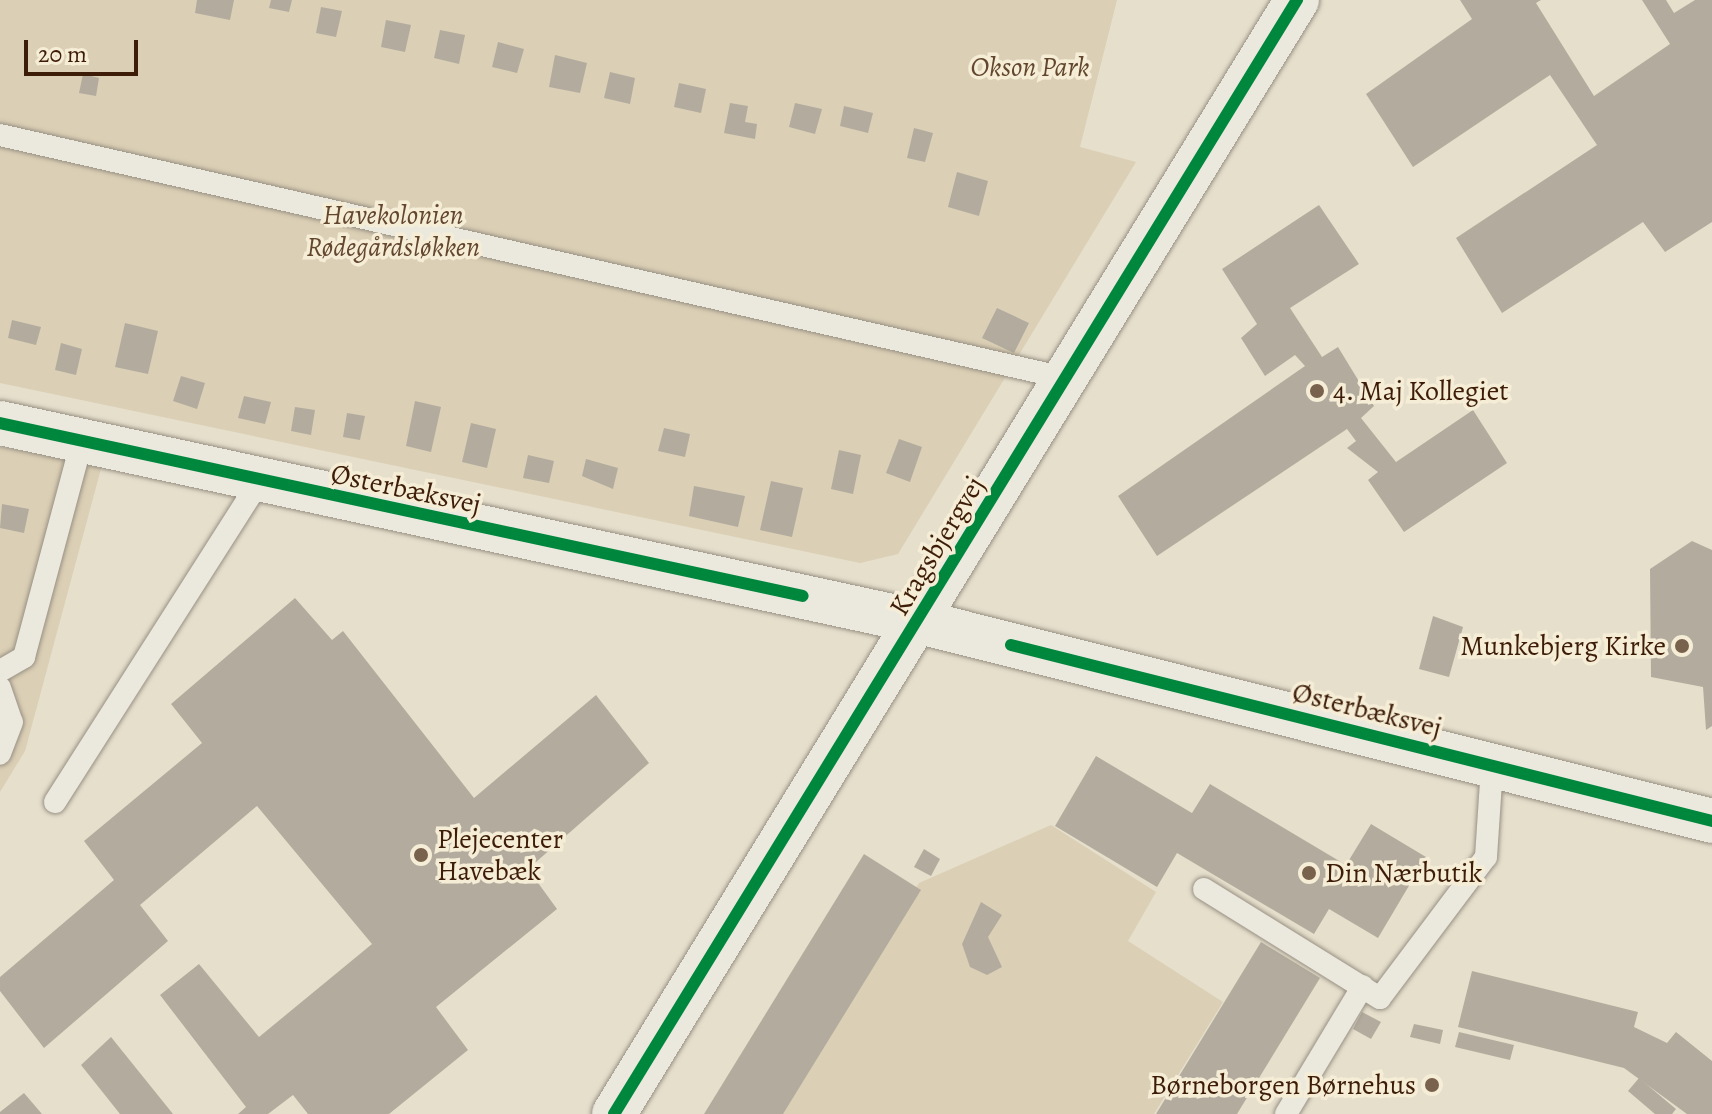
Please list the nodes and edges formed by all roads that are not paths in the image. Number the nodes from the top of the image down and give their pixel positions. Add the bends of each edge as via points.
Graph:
1 (1297, 0) edge
2 (0, 135) edge
3 (1064, 378) junction
4 (0, 423) edge
5 (82, 441) junction
6 (259, 482) junction
7 (920, 622) junction
8 (0, 671) edge
9 (0, 688) edge
10 (0, 754) edge
11 (1492, 766) junction
12 (55, 802) dead end
13 (1712, 821) edge
14 (1204, 889) dead end
15 (1363, 986) junction
16 (614, 1114) edge
17 (1286, 1114) edge

1 - 3 street, Kragsbjergvej
2 - 3 lane
3 - 7 street, Kragsbjergvej
4 - 5 street, Østerbæksvej
5 - 6 street, Østerbæksvej
5 - 8 lane via 24,657
6 - 7 street, Østerbæksvej
6 - 12 lane
7 - 11 street, Østerbæksvej
7 - 16 street, Kragsbjergvej
9 - 10 lane via 12,722
11 - 13 street, Østerbæksvej
11 - 15 lane via 1486,857 1380,998
14 - 15 lane
15 - 17 lane

